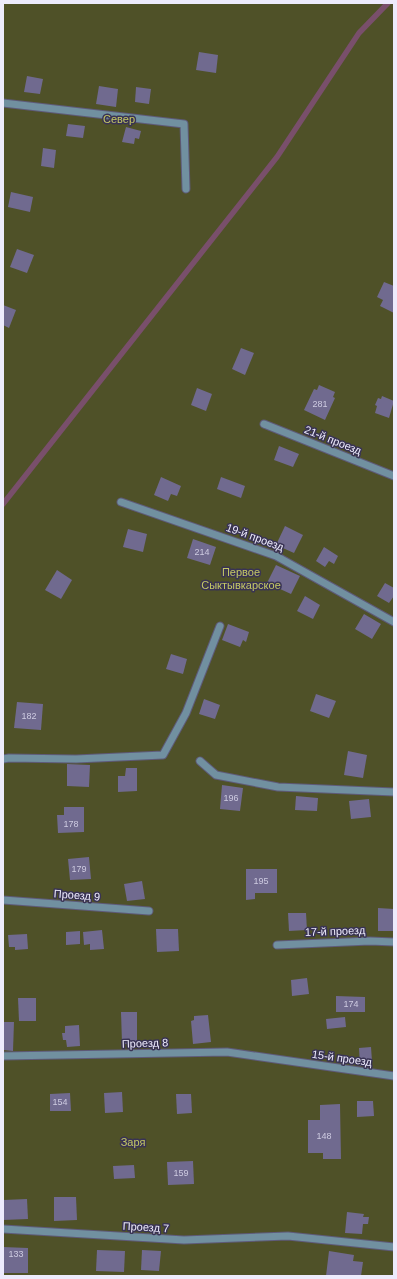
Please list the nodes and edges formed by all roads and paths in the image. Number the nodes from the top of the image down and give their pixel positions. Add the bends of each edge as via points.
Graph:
1 (3, 104) edge
2 (186, 190) dead end
3 (264, 424) dead end
4 (394, 476) edge
5 (121, 502) dead end
6 (394, 622) edge
7 (220, 626) dead end
8 (3, 759) edge
9 (200, 761) dead end
10 (394, 792) edge
11 (3, 900) edge
12 (149, 911) dead end
13 (394, 942) edge
14 (277, 945) dead end
15 (3, 1056) edge
16 (288, 1061) joint
17 (394, 1076) edge
18 (3, 1229) edge
19 (394, 1247) edge

1 - 2 lane via 184,124
3 - 4 lane, 21-й проезд
5 - 6 lane, 19-й проезд via 276,556
7 - 8 lane via 186,713 163,755
9 - 10 lane via 216,775 278,787
11 - 12 lane, Проезд 9
13 - 14 lane, 17-й проезд
15 - 16 lane, Проезд 8 via 227,1052
16 - 17 lane, 15-й проезд
18 - 19 lane, Проезд 7 via 184,1240 288,1236

